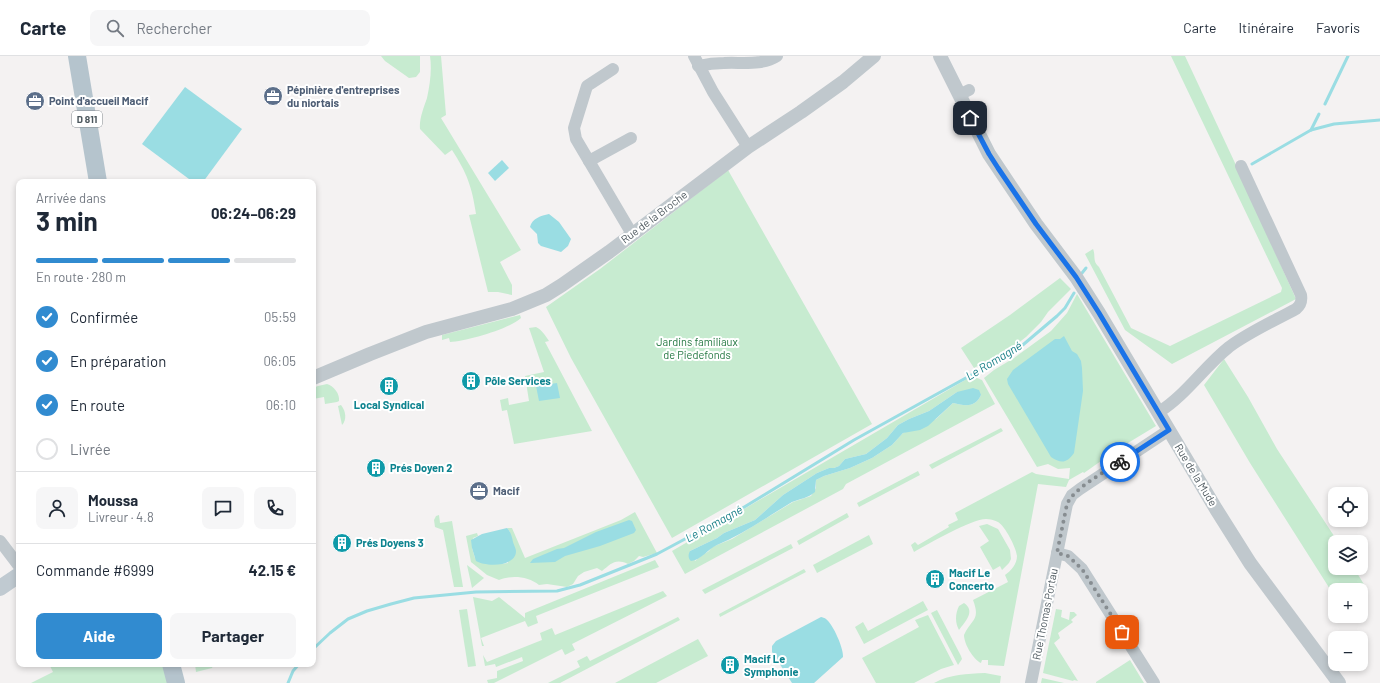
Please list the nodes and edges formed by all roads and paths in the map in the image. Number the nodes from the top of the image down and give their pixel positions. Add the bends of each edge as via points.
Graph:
1 (77, 56) edge
2 (88, 56) edge
3 (776, 56) edge
4 (874, 56) edge
5 (940, 56) edge
6 (696, 61) edge
7 (613, 69) dead end
8 (632, 138) dead end
9 (748, 147) junction
10 (589, 161) junction
11 (1241, 166) dead end
12 (98, 179) edge
13 (107, 179) edge
14 (632, 234) junction
15 (316, 377) edge
16 (1159, 412) junction
17 (1169, 430) junction
18 (0, 541) edge
19 (1057, 553) junction
20 (16, 562) edge
21 (16, 577) edge
22 (0, 588) edge
23 (173, 667) edge
24 (179, 667) edge
25 (176, 683) edge
26 (181, 683) edge
27 (1031, 683) edge
28 (1154, 683) edge
29 (1339, 683) edge

1 - 12 main road, D 811
2 - 13 main road, D 811
3 - 6 street via 759,62
4 - 9 street, Rue de la Broche via 843,82
5 - 16 street, Rue de la Mude via 964,92 989,154 1036,224 1076,277
6 - 9 street
7 - 10 street via 587,86 574,128 576,139
8 - 10 street
9 - 14 street, Rue de la Broche
10 - 14 street
11 - 16 street via 1301,295 1300,306 1230,347
14 - 15 street, Rue de la Broche via 546,295 512,309 413,336
16 - 17 street, Rue de la Mude
17 - 19 street, Rue Thomas Portau via 1072,496 1067,504
17 - 29 street, Rue de la Mude via 1250,563
18 - 20 street
19 - 27 street, Rue Thomas Portau
19 - 28 street via 1068,556 1082,569
21 - 22 main road
23 - 25 main road
24 - 26 main road

